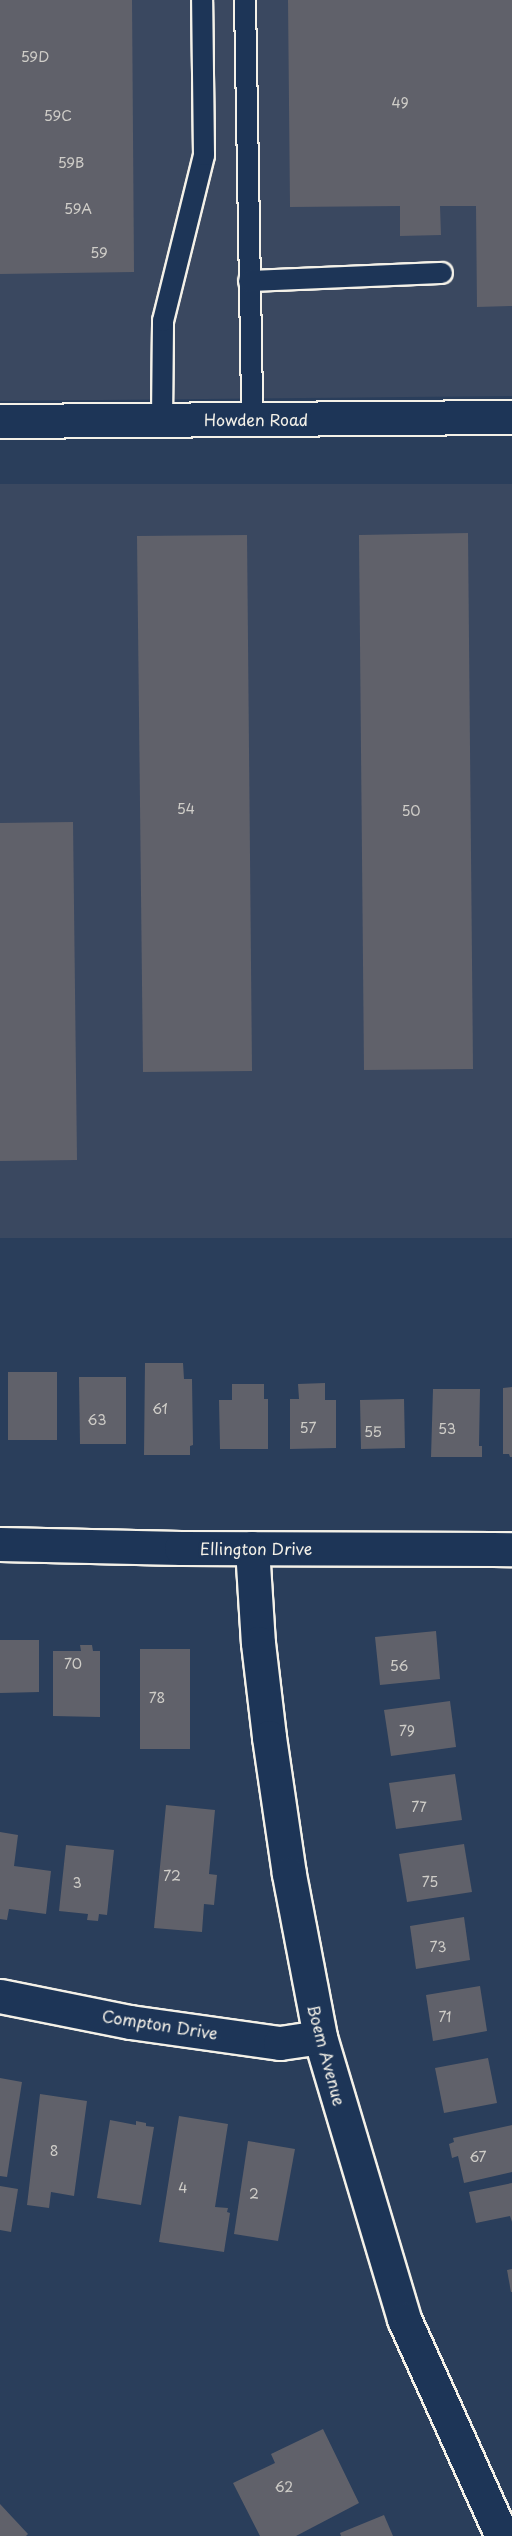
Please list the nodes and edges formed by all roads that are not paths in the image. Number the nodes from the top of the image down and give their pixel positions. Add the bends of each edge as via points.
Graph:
1 (202, 0) edge
2 (245, 0) edge
3 (442, 273) dead end
4 (249, 281) junction
5 (512, 417) edge
6 (252, 419) junction
7 (162, 420) junction
8 (0, 421) edge
9 (0, 1544) edge
10 (252, 1548) junction
11 (512, 1548) edge
12 (0, 1996) edge
13 (320, 2037) junction
14 (502, 2536) edge

1 - 7 lane via 204,155 163,321
2 - 4 lane
3 - 4 lane
4 - 6 lane
5 - 6 street, Howden Road
6 - 7 street, Howden Road
7 - 8 street, Howden Road
9 - 10 street, Ellington Drive
10 - 11 street, Ellington Drive
10 - 13 street, Boem Avenue via 269,1737 289,1874
12 - 13 street, Compton Drive via 130,2022 280,2043
13 - 14 street, Boem Avenue via 404,2319

